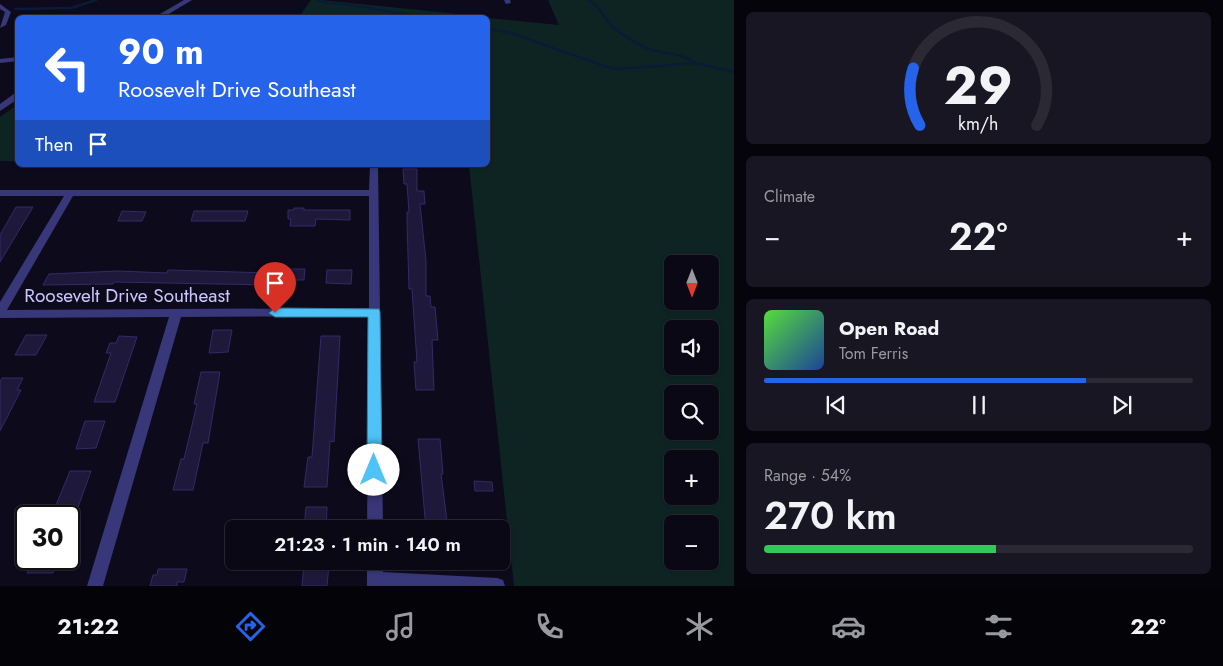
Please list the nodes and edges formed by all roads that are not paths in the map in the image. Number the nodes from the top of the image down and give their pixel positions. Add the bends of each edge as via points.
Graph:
1 (189, 0) edge
2 (0, 6) edge
3 (162, 15) edge
4 (0, 26) edge
5 (15, 59) edge
6 (0, 61) edge
7 (15, 97) edge
8 (0, 108) edge
9 (374, 167) edge
10 (0, 193) edge
11 (70, 193) junction
12 (374, 193) junction
13 (374, 312) junction
14 (0, 313) edge
15 (176, 313) junction
16 (375, 520) edge
17 (375, 570) edge
18 (375, 583) edge
19 (95, 586) edge
20 (497, 586) edge

1 - 3 street
2 - 4 street via 8,12
5 - 6 street
7 - 8 street
9 - 12 street
10 - 11 street
11 - 12 street
11 - 14 street
12 - 13 street
13 - 15 street, Roosevelt Drive Southeast
13 - 16 street
14 - 15 street, Roosevelt Drive Southeast
15 - 19 street
17 - 18 street
18 - 20 street

